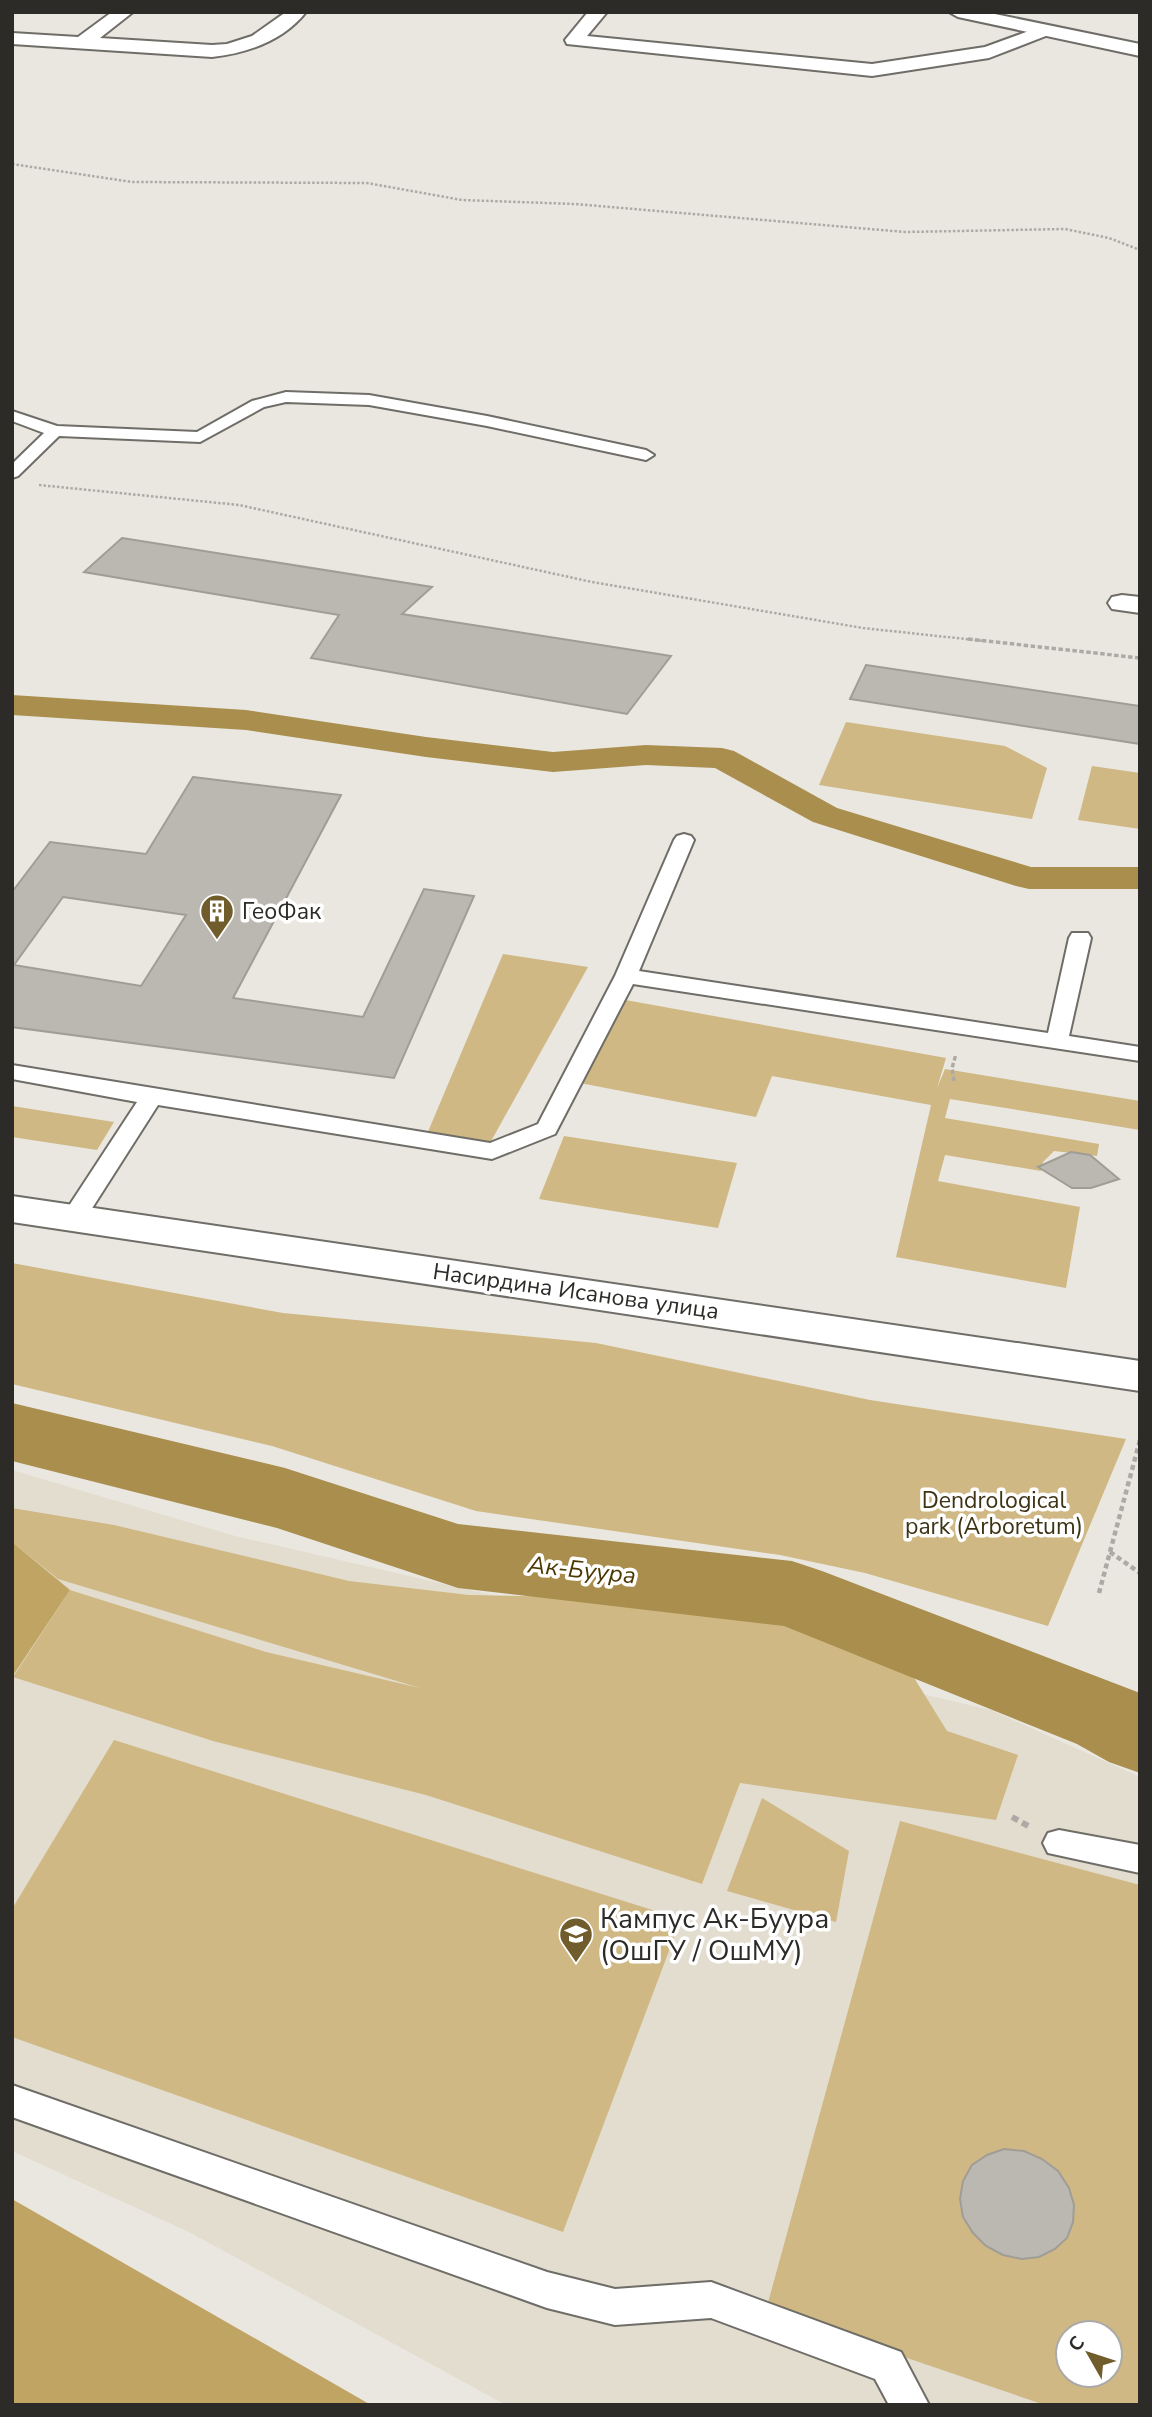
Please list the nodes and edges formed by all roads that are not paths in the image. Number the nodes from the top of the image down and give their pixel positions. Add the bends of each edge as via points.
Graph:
1 (124, 12) edge
2 (297, 12) edge
3 (598, 12) edge
4 (958, 12) edge
5 (1045, 30) junction
6 (12, 38) edge
7 (84, 41) junction
8 (1140, 50) edge
9 (12, 416) edge
10 (55, 430) junction
11 (646, 455) dead end
12 (12, 473) edge
13 (684, 840) dead end
14 (1080, 938) dead end
15 (626, 976) junction
16 (1057, 1041) junction
17 (1140, 1054) edge
18 (12, 1072) edge
19 (152, 1097) junction
20 (12, 1209) edge
21 (74, 1218) junction
22 (1140, 1376) edge
23 (1059, 1843) dead end
24 (1140, 1859) edge
25 (12, 2101) edge
26 (910, 2405) edge

1 - 7 street
2 - 7 street via 242,49 212,51
3 - 5 street via 574,40 872,70 989,52
4 - 5 street
5 - 8 street
6 - 7 street
9 - 10 lane
10 - 11 lane via 200,437 267,401 286,397 369,400
10 - 12 lane
13 - 15 lane
14 - 16 lane
15 - 16 lane
15 - 19 lane via 547,1129 492,1151
16 - 17 lane
18 - 19 lane
19 - 21 lane
20 - 21 street, Насирдина Исанова улица
21 - 22 street, Насирдина Исанова улица
23 - 24 lane
25 - 26 lane via 547,2290 615,2307 711,2300 888,2365

